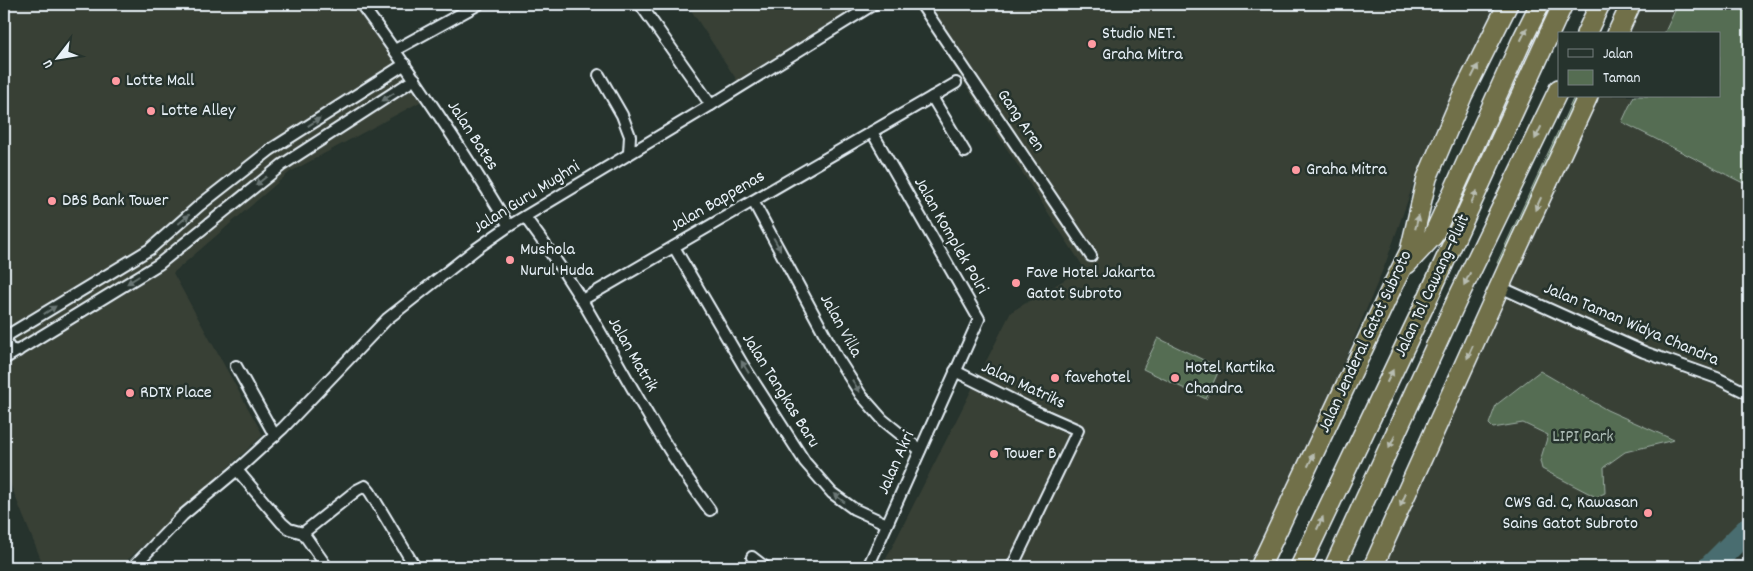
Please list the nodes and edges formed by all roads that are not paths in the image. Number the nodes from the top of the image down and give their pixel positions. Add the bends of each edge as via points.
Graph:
1 (361, 4) edge
2 (479, 4) edge
3 (640, 4) edge
4 (874, 4) edge
5 (921, 4) edge
6 (1508, 4) edge
7 (1540, 4) edge
8 (1563, 4) edge
9 (1600, 4) edge
10 (1631, 4) edge
11 (1587, 32) edge
12 (1618, 32) edge
13 (395, 50) junction
14 (405, 64) junction
15 (599, 75) dead end
16 (415, 79) junction
17 (956, 83) dead end
18 (1558, 91) edge
19 (932, 97) junction
20 (1587, 98) edge
21 (350, 99) junction
22 (711, 105) junction
23 (360, 116) junction
24 (872, 132) junction
25 (270, 150) junction
26 (965, 152) dead end
27 (629, 153) junction
28 (282, 165) junction
29 (753, 201) junction
30 (525, 216) junction
31 (509, 226) junction
32 (674, 247) junction
33 (1091, 256) dead end
34 (1402, 268) junction
35 (1500, 287) junction
36 (582, 300) junction
37 (6, 335) edge
38 (18, 351) junction
39 (4, 360) edge
40 (236, 366) dead end
41 (955, 371) junction
42 (1749, 394) edge
43 (275, 436) junction
44 (920, 450) junction
45 (237, 470) junction
46 (710, 510) dead end
47 (887, 524) junction
48 (303, 533) junction
49 (752, 557) dead end
50 (133, 567) edge
51 (327, 567) edge
52 (415, 567) edge
53 (765, 567) edge
54 (868, 567) edge
55 (1012, 567) edge
56 (1260, 567) edge
57 (1300, 567) edge
58 (1334, 567) edge
59 (1373, 567) edge

1 - 13 street, Jalan Bates
2 - 13 street
3 - 22 street
4 - 22 street, Jalan Guru Mughni
5 - 33 street, Gang Aren
34 -> 6 highway, Jalan Jenderal Gatot Subroto via 1410,251 1427,178 1463,94
34 -> 7 highway via 1433,236
57 -> 8 highway, Jalan Tol Cawang–Pluit
9 - 11 highway
10 - 12 highway
13 - 14 street, Jalan Bates
14 - 16 street, Jalan Bates
14 - 21 street
15 - 27 street via 622,115 630,136
16 -> 23 street
16 - 31 street, Jalan Bates
17 - 19 street, Jalan Bappenas
18 -> 58 highway, Jalan Tol Cawang–Pluit via 1452,310
19 - 24 street, Jalan Bappenas
19 - 26 street
20 -> 35 highway
21 - 23 street
25 -> 21 street
22 - 27 street, Jalan Guru Mughni
23 - 28 street
24 - 29 street, Jalan Bappenas
24 - 41 street, Jalan Komplek Polri via 979,319
25 - 28 street
37 -> 25 street via 150,249
27 - 30 street, Jalan Guru Mughni
28 -> 38 street via 159,264
29 - 32 street, Jalan Bappenas
29 -> 44 street, Jalan Villa via 838,359 861,395 883,420
30 - 31 street, Jalan Guru Mughni
30 - 36 street, Jalan Matrik
31 - 43 street, Jalan Guru Mughni via 387,319
32 - 36 street, Jalan Bappenas
47 -> 32 street, Jalan Tangkas Baru via 854,509 832,493 805,462
56 -> 34 highway, Jalan Jenderal Gatot Subroto
35 - 42 street, Jalan Taman Widya Chandra via 1644,352 1717,378
35 -> 59 highway
36 - 46 street, Jalan Matrik via 647,415
37 - 38 street via 10,349
38 - 39 street
40 - 43 street
41 - 44 street, Jalan Akri
41 - 55 street, Jalan Matriks via 1078,430
43 - 45 street, Jalan Guru Mughni
44 - 47 street, Jalan Akri
45 - 48 street via 282,523
45 - 50 street, Jalan Guru Mughni via 183,516
47 - 54 street, Jalan Akri
48 - 51 street
48 - 52 street via 365,486
49 - 53 street

